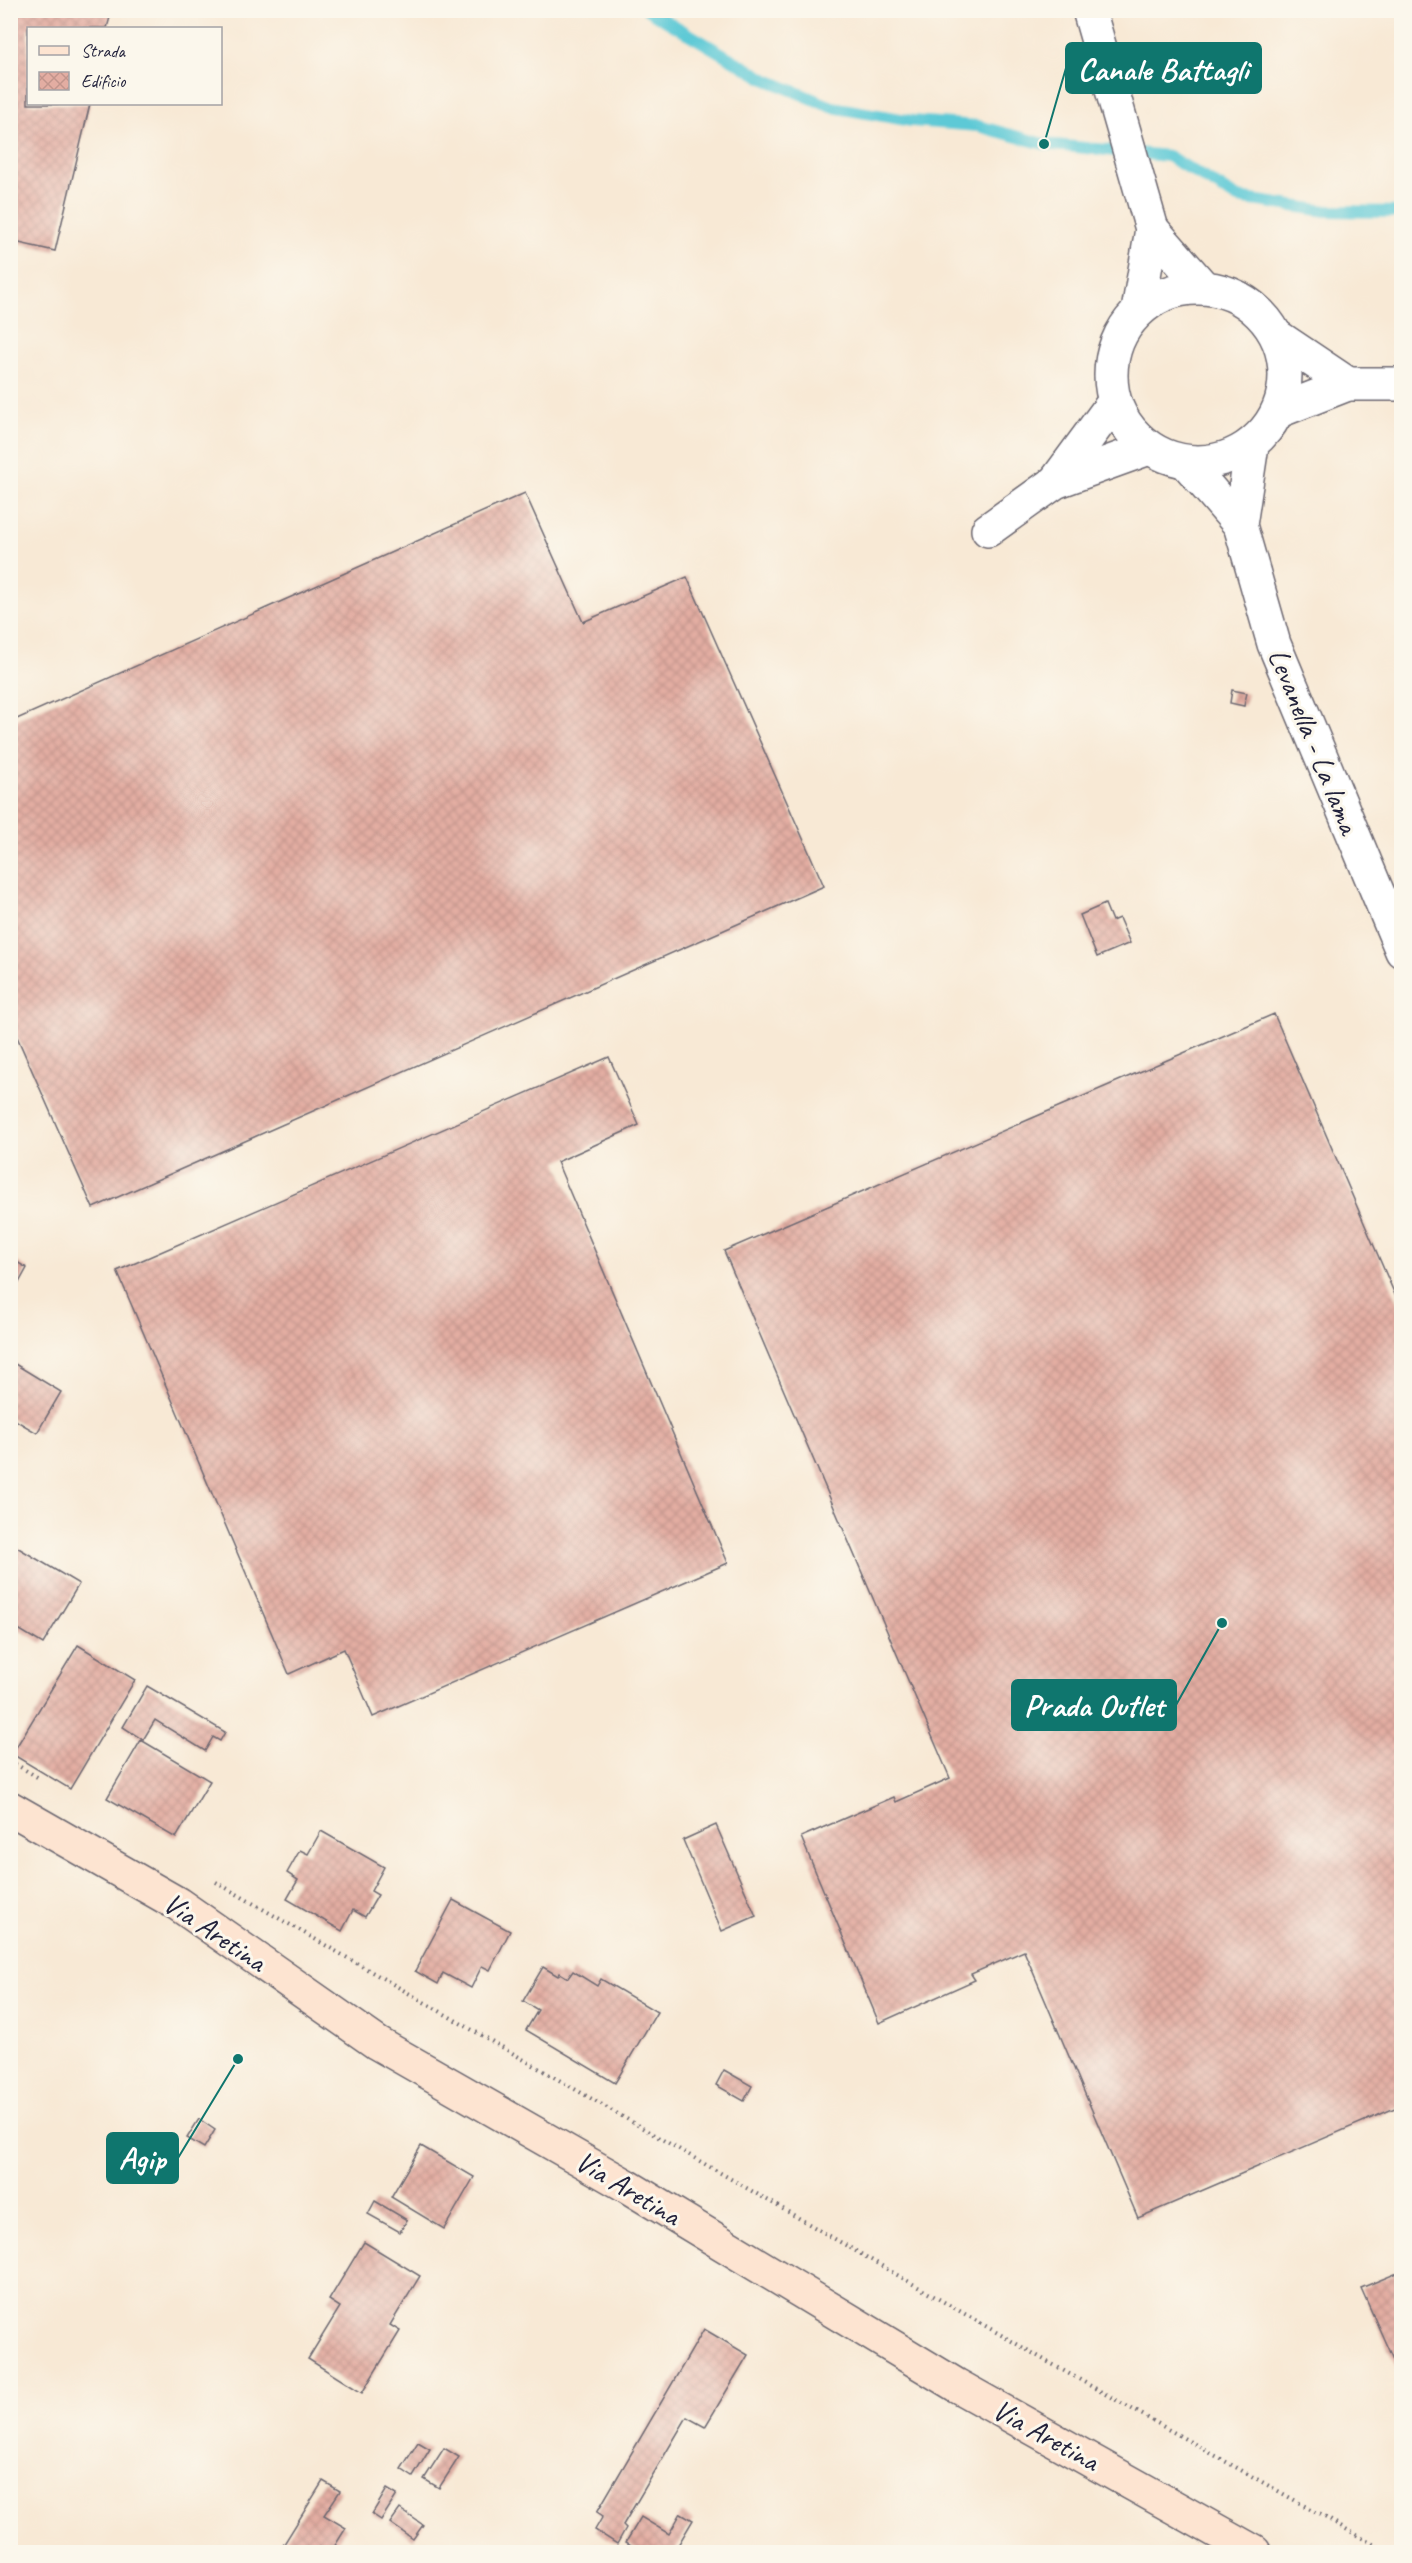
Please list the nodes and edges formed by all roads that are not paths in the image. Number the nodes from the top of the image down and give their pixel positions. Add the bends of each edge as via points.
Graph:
1 (1089, 10) edge
2 (1149, 217) junction
3 (1203, 287) junction
4 (1138, 311) junction
5 (1278, 337) junction
6 (1348, 384) junction
7 (1401, 384) edge
8 (1114, 402) junction
9 (1279, 411) junction
10 (1252, 445) junction
11 (1149, 448) junction
12 (1186, 462) junction
13 (1054, 482) junction
14 (1240, 525) junction
15 (988, 530) dead end
16 (1401, 951) edge
17 (10, 1808) edge
18 (1254, 2553) edge

1 - 2 street
2 - 3 street
2 - 4 street
3 - 4 street via 1180,289 1158,297
3 - 5 street via 1227,292 1247,302 1265,317
4 - 8 street via 1123,330 1113,353 1110,378
5 - 6 street
5 - 9 street via 1286,387
6 - 7 street
6 - 9 street
8 - 11 street via 1128,428
8 - 13 street
9 - 10 street
10 - 12 street via 1209,462
10 - 14 street, Levanella - La lama
11 - 12 street
11 - 13 street
12 - 14 street, Levanella - La lama
13 - 15 street
14 - 16 street, Levanella - La lama via 1274,644
17 - 18 street, Via Aretina via 178,1904 377,2043 627,2186 956,2385

